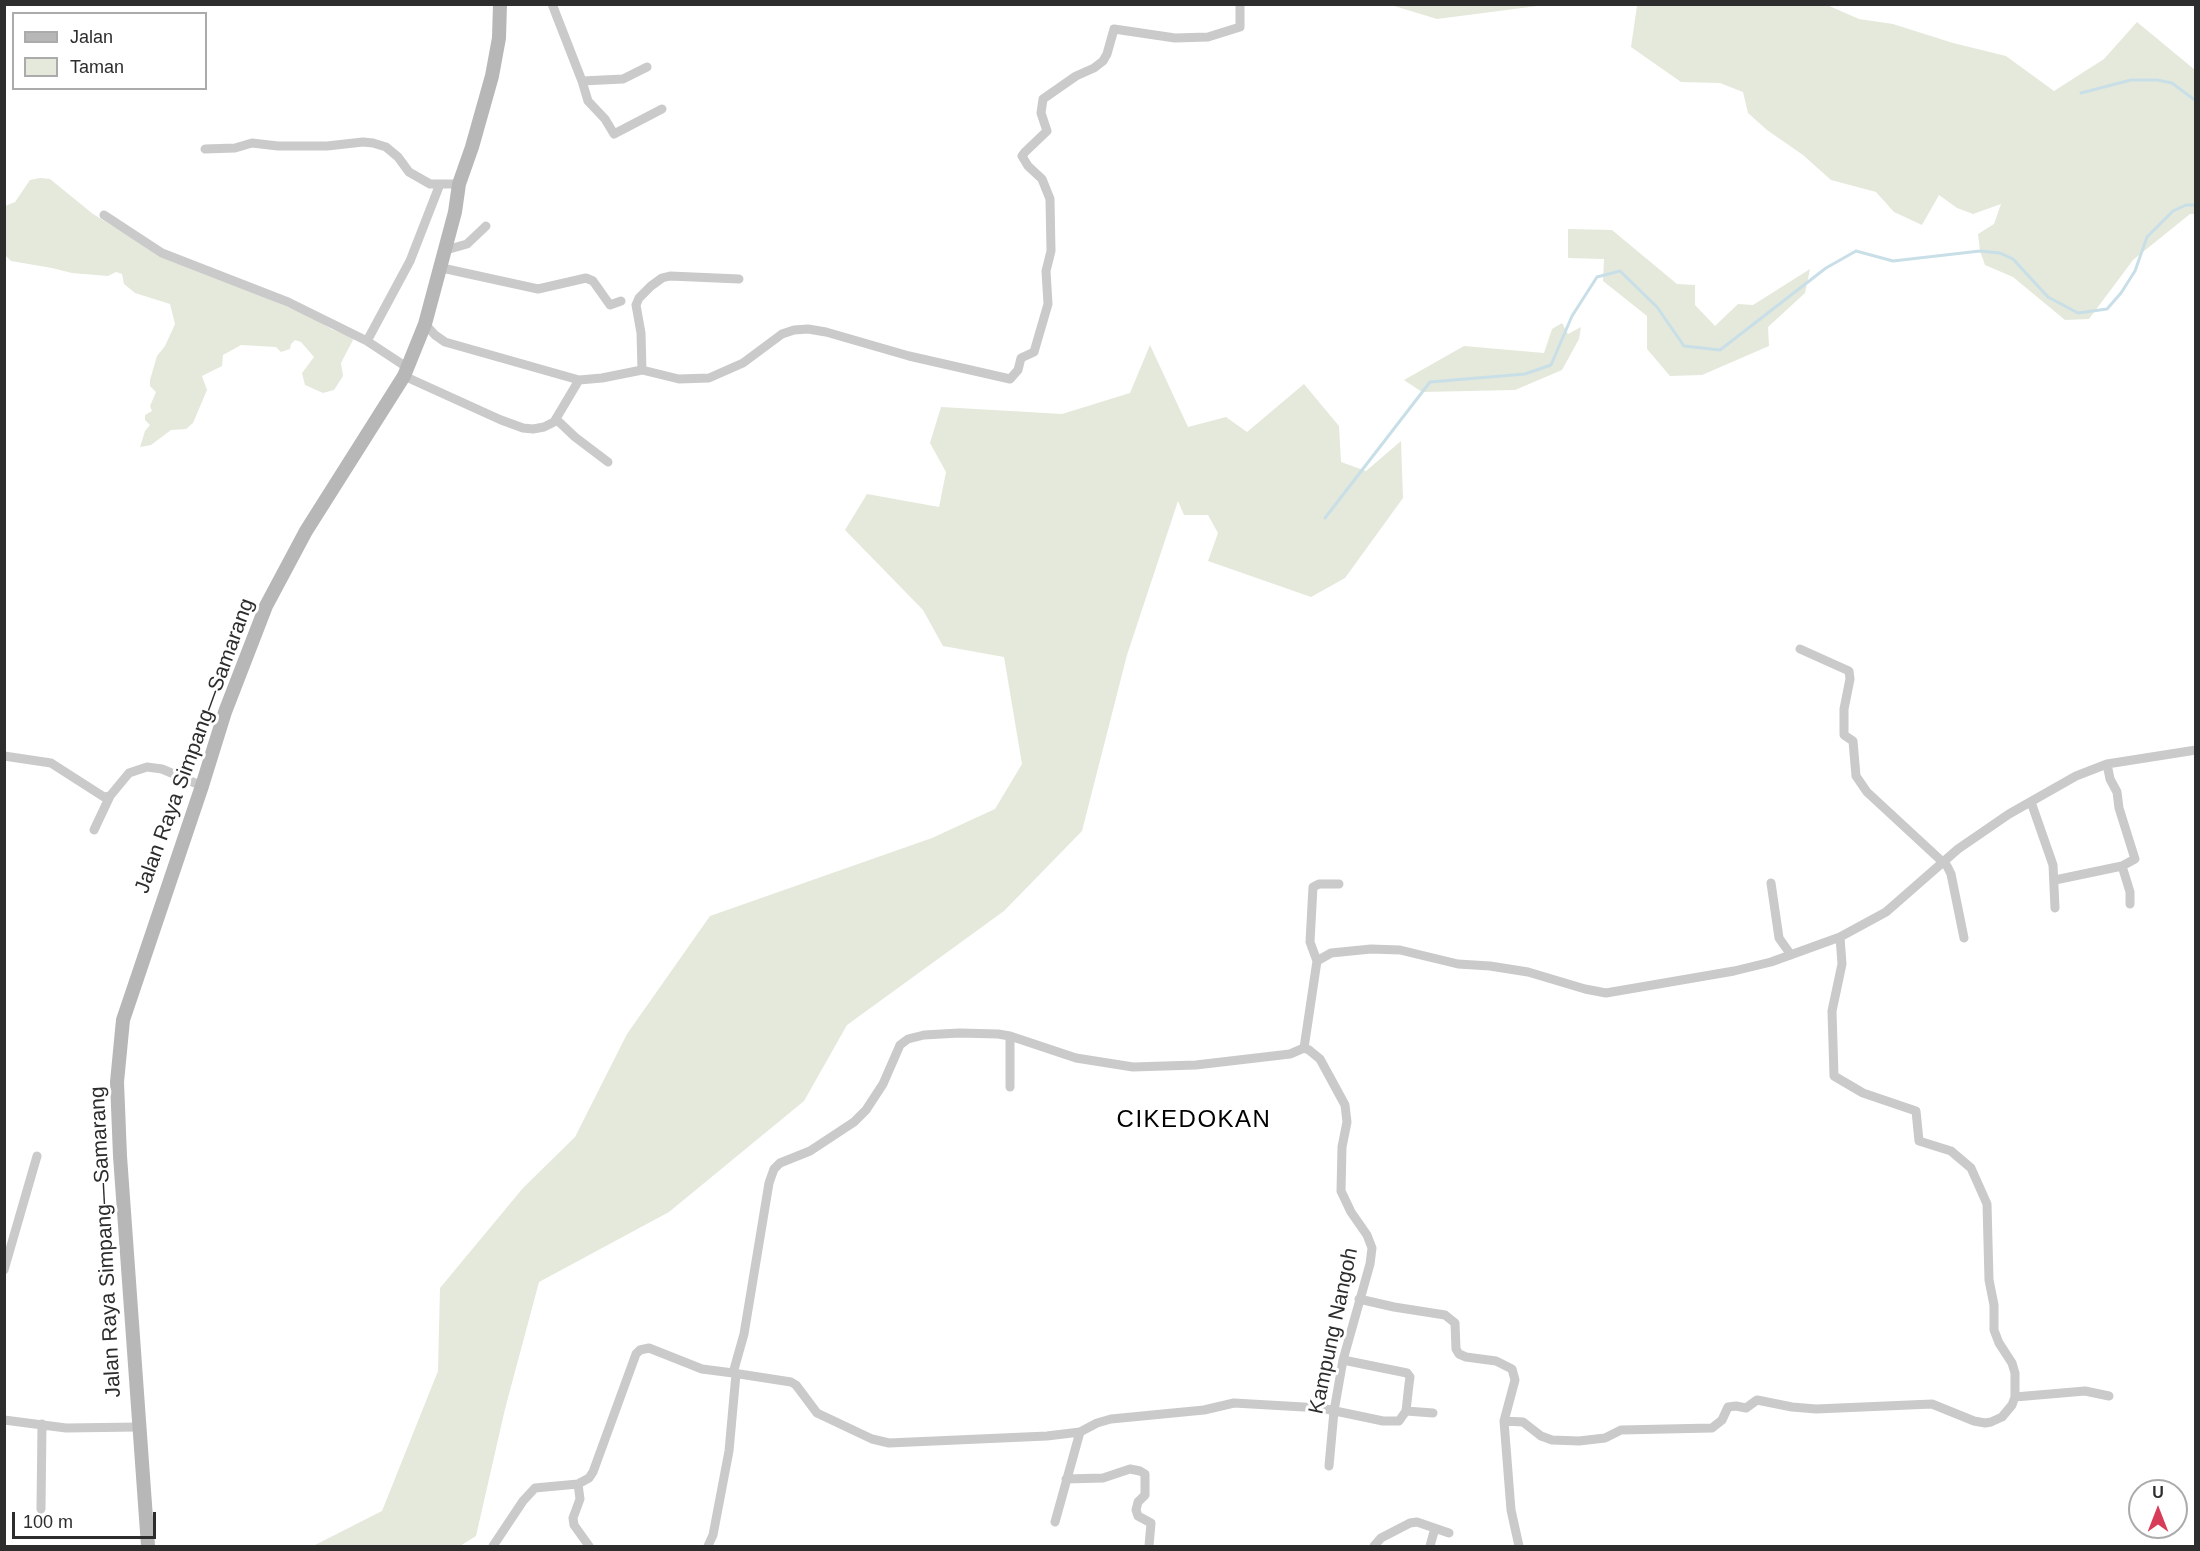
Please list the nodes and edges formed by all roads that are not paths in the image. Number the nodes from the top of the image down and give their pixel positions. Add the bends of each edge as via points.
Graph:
1 (500, 4) edge
2 (552, 4) edge
3 (1240, 4) edge
4 (647, 67) dead end
5 (582, 81) junction
6 (662, 109) dead end
7 (205, 150) dead end
8 (440, 184) junction
9 (459, 184) junction
10 (104, 215) dead end
11 (486, 226) dead end
12 (446, 250) junction
13 (442, 268) junction
14 (739, 279) dead end
15 (621, 301) dead end
16 (425, 324) junction
17 (367, 341) junction
18 (642, 370) junction
19 (406, 372) junction
20 (579, 380) junction
21 (557, 420) junction
22 (608, 462) dead end
23 (1800, 649) dead end
24 (2196, 750) edge
25 (4, 756) edge
26 (2108, 764) junction
27 (204, 781) junction
28 (110, 796) junction
29 (2031, 802) junction
30 (94, 830) dead end
31 (1943, 861) junction
32 (2122, 866) junction
33 (2055, 880) junction
34 (1771, 883) dead end
35 (1339, 884) dead end
36 (2130, 904) dead end
37 (2055, 908) dead end
38 (1840, 937) junction
39 (1964, 938) dead end
40 (1791, 955) junction
41 (1317, 962) junction
42 (1011, 1036) junction
43 (1304, 1048) junction
44 (1010, 1087) dead end
45 (37, 1156) dead end
46 (4, 1270) edge
47 (1359, 1299) junction
48 (1343, 1360) junction
49 (734, 1374) junction
50 (2109, 1396) dead end
51 (2015, 1397) junction
52 (1334, 1411) junction
53 (1406, 1411) junction
54 (1433, 1413) dead end
55 (4, 1419) edge
56 (1504, 1421) junction
57 (42, 1424) junction
58 (139, 1427) junction
59 (1080, 1432) junction
60 (1329, 1466) dead end
61 (1066, 1479) junction
62 (578, 1484) junction
63 (40, 1509) dead end
64 (1055, 1522) dead end
65 (1435, 1528) junction
66 (1449, 1533) dead end
67 (148, 1546) edge
68 (493, 1546) edge
69 (589, 1546) edge
70 (708, 1546) edge
71 (1149, 1546) edge
72 (1374, 1546) edge
73 (1430, 1546) edge
74 (1519, 1546) edge

1 - 9 main road, Jalan Raya Simpang—Samarang via 492,76
2 - 5 street
3 - 18 street via 1240,27 1208,37 1175,38 1114,29 1103,61 1043,99 1041,113 1047,131 1022,156 1042,179 1050,199 1048,304 1034,352 1021,358 1010,379 808,329 782,334 743,363 709,378 679,379
4 - 5 street via 623,79
5 - 6 street via 588,101 614,134
7 - 8 street via 252,143 373,143 387,147 423,181 434,186
8 - 9 street
8 - 17 street via 410,261
9 - 12 main road, Jalan Raya Simpang—Samarang
10 - 17 street via 162,253 288,302
11 - 12 street via 467,244
12 - 13 main road, Jalan Raya Simpang—Samarang
13 - 15 street via 531,288 586,278 593,281 610,305
13 - 16 main road, Jalan Raya Simpang—Samarang
14 - 18 street via 674,275 656,281 636,306
16 - 19 main road, Jalan Raya Simpang—Samarang
16 - 20 street via 445,342
17 - 19 street
18 - 20 street
19 - 21 street via 523,428 543,428
19 - 27 main road, Jalan Raya Simpang—Samarang via 279,579 225,712
20 - 21 street
21 - 22 street
23 - 31 street via 1849,671 1844,735 1853,741 1858,779
24 - 26 street
25 - 28 street via 51,763 99,795
26 - 29 street via 2076,776
26 - 32 street via 2136,857
27 - 28 street via 147,767 129,773
27 - 58 main road, Jalan Raya Simpang—Samarang via 126,1010 120,1040 120,1156
28 - 30 street
29 - 31 street
29 - 33 street
31 - 38 street via 1892,908
31 - 39 street via 1951,874
32 - 33 street
32 - 36 street
33 - 37 street
34 - 40 street via 1779,938
35 - 41 street via 1313,887 1310,942
38 - 40 street
38 - 51 street via 1842,964 1832,1011 1834,1076 1863,1093 1916,1111 1919,1141 1951,1151 1971,1168 1987,1204 1995,1333 2013,1365
40 - 41 street via 1734,971 1606,993 1528,972 1458,964 1386,949 1331,953
41 - 43 street
42 - 43 street via 1076,1058 1133,1067 1196,1065 1290,1054
42 - 44 street
42 - 49 street via 959,1033 924,1035 905,1041 896,1050 883,1084 854,1122 774,1169
43 - 47 street, Kampung Nangoh via 1320,1059 1348,1114 1341,1191 1372,1248
45 - 46 street
47 - 48 street, Kampung Nangoh
47 - 56 street via 1445,1315 1455,1323 1459,1353 1496,1361 1512,1369 1515,1380
48 - 52 street, Kampung Nangoh
48 - 53 street via 1409,1375
49 - 59 street via 791,1382 817,1413 889,1443
49 - 62 street via 702,1369 649,1348 640,1350 593,1472
49 - 70 street via 729,1451
50 - 51 street via 2085,1391
51 - 56 street via 2006,1412 1988,1423 1932,1404 1816,1409 1757,1400 1746,1408 1728,1407 1722,1420 1712,1428 1622,1430 1605,1438 1580,1441 1552,1440 1523,1422
52 - 53 street via 1393,1421 1399,1421
52 - 59 street via 1234,1403 1204,1410 1111,1419
52 - 60 street, Kampung Nangoh
53 - 54 street
55 - 57 street
56 - 74 street via 1511,1510
57 - 58 street via 74,1429
57 - 63 street
58 - 67 main road, Jalan Raya Simpang—Samarang
59 - 61 street
61 - 64 street
61 - 71 street via 1103,1478 1130,1469 1144,1474 1145,1495 1136,1510 1138,1516 1152,1523
62 - 68 street via 535,1488
62 - 69 street via 580,1499 574,1525
65 - 66 street
65 - 72 street via 1410,1523
65 - 73 street

